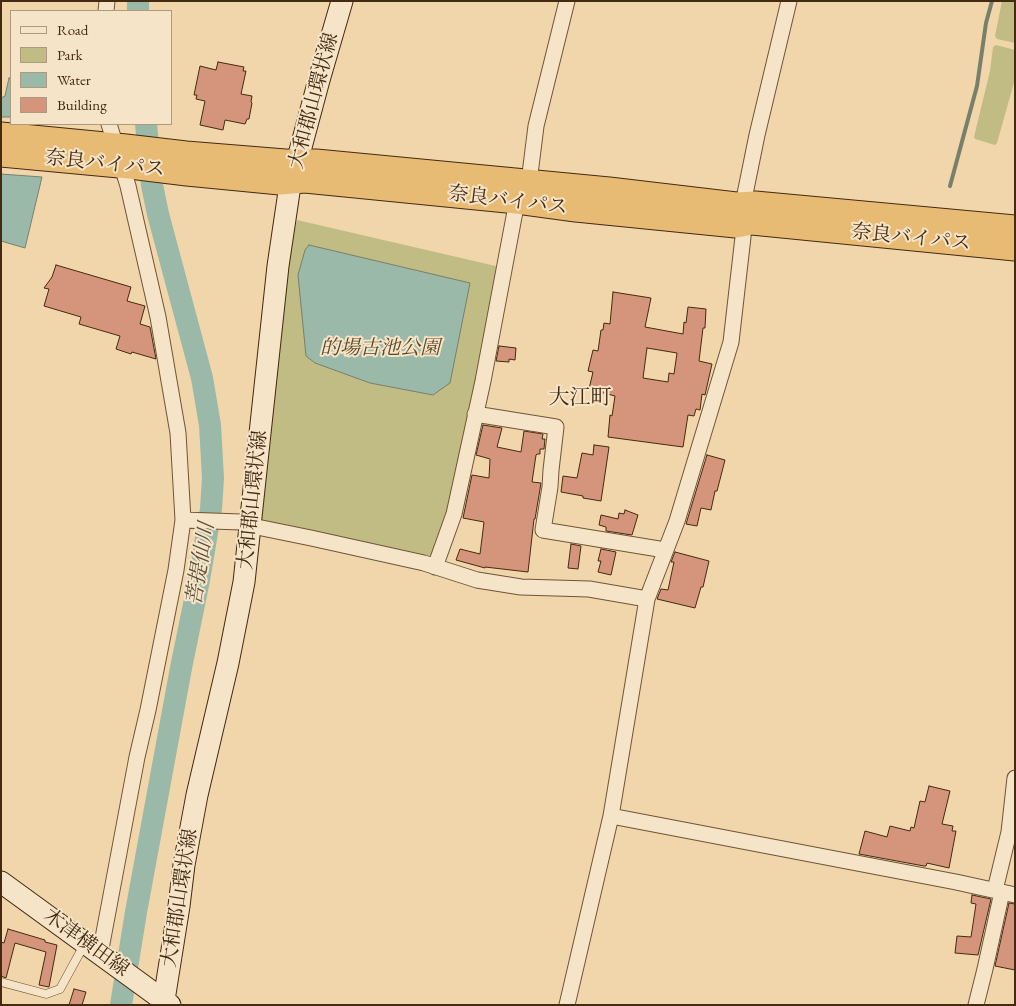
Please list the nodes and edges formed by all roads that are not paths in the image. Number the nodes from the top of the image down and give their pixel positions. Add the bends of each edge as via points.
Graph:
1 (342, 1) edge
2 (567, 1) edge
3 (789, 1) edge
4 (1, 135) edge
5 (120, 149) edge
6 (1, 154) edge
7 (295, 172) junction
8 (524, 191) junction
9 (744, 214) junction
10 (1015, 228) edge
11 (1015, 248) edge
12 (475, 414) junction
13 (187, 520) junction
14 (245, 523) junction
15 (665, 550) junction
16 (435, 566) junction
17 (647, 599) junction
18 (1015, 778) edge
19 (611, 816) junction
20 (1, 882) edge
21 (1004, 892) edge
22 (97, 951) junction
23 (1, 982) edge
24 (162, 999) edge
25 (567, 1005) edge
26 (976, 1005) edge

1 - 7 main road, 大和郡山環状線
2 - 8 street via 536,126 530,174
3 - 9 street via 757,135
4 - 5 highway, 奈良バイパス
5 - 6 highway, 奈良バイパス
5 - 7 highway, 奈良バイパス via 280,182
5 - 13 street via 158,317 178,433
7 - 8 highway, 奈良バイパス via 316,162
7 - 14 main road, 大和郡山環状線 via 278,266
8 - 9 highway, 奈良バイパス via 609,190 736,205
8 - 12 street
9 - 10 highway, 奈良バイパス
9 - 11 highway, 奈良バイパス via 752,222
9 - 15 street via 731,342 677,521
12 - 15 street via 556,427 543,530
12 - 16 street via 454,514
13 - 14 street
13 - 22 street
14 - 16 street
14 - 24 main road, 大和郡山環状線 via 244,582 197,795
15 - 17 street
16 - 17 street via 486,582 521,587 588,589
17 - 19 street
18 - 21 street
19 - 21 street
19 - 25 street
20 - 22 main road, 木津横田線
21 - 26 street
22 - 23 lane via 60,989 46,994
22 - 24 main road, 木津横田線

